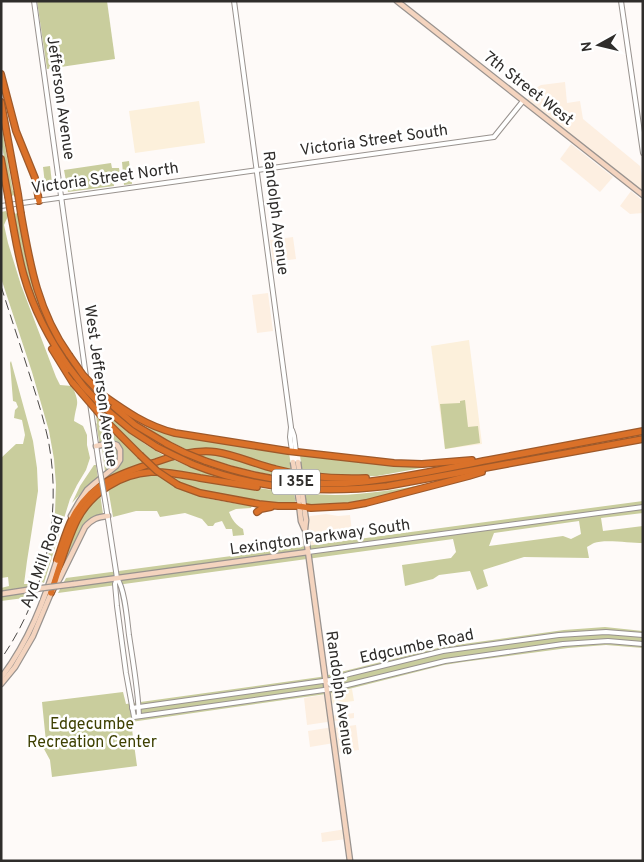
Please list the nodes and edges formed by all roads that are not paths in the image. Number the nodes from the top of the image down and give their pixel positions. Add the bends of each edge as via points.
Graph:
1 (34, 1) edge
2 (234, 1) edge
3 (397, 1) edge
4 (621, 1) edge
5 (1, 74) edge
6 (523, 101) junction
7 (1, 102) edge
8 (643, 153) edge
9 (1, 159) edge
10 (257, 170) junction
11 (212, 177) joint
12 (643, 195) edge
13 (61, 198) junction
14 (39, 201) junction
15 (1, 206) edge
16 (41, 321) junction
17 (100, 393) junction
18 (643, 431) edge
19 (643, 438) edge
20 (96, 446) junction
21 (294, 452) junction
22 (489, 460) junction
23 (501, 465) junction
24 (390, 478) junction
25 (334, 490) junction
26 (301, 504) junction
27 (278, 506) junction
28 (643, 507) edge
29 (257, 512) dead end
30 (108, 516) junction
31 (308, 552) junction
32 (57, 560) junction
33 (117, 578) junction
34 (51, 593) junction
35 (1, 594) edge
36 (643, 635) edge
37 (643, 644) edge
38 (1, 678) edge
39 (325, 681) junction
40 (1, 684) edge
41 (326, 690) junction
42 (138, 707) junction
43 (132, 708) junction
44 (139, 716) junction
45 (350, 861) edge

1 - 13 street, Jefferson Avenue
2 - 10 street, Randolph Avenue
3 - 6 main road, 7th Street West
4 - 8 street
5 - 14 highway via 16,131 35,178
6 - 10 street, Victoria Street South via 494,137
6 - 12 main road, 7th Street West
7 - 17 highway, I 35E, bridge via 38,294 69,355
9 - 16 highway, I 35E, bridge via 17,250
10 - 11 street, Victoria Street South
10 - 21 street, Randolph Avenue
11 - 13 street, Victoria Street North
13 - 14 street, Victoria Street North
13 - 20 street, West Jefferson Avenue
14 - 15 street, Victoria Street North
16 - 25 highway, I 35E, bridge via 84,387 126,427 157,447 192,464 258,483
16 - 27 highway, bridge via 48,341 73,383 157,471 200,494
17 - 21 highway via 138,419 166,431
17 - 24 highway, I 35E, bridge via 135,425 167,444 205,461 245,473 318,483
18 - 22 highway, I 35E
19 - 23 highway, I 35E
20 - 30 street, West Jefferson Avenue, bridge
20 - 32 main road via 117,445 120,460 91,486 79,502 71,516
21 - 22 highway via 409,464
21 - 26 main road, Randolph Avenue, bridge
22 - 24 highway, I 35E
23 - 25 highway, I 35E via 387,486
23 - 26 highway via 366,503 332,507
24 - 32 highway, Ayd Mill Road via 306,476 216,452 192,452 116,476 96,488 73,518
25 - 34 highway via 273,489 157,472 126,477 99,492 81,514
26 - 27 highway
26 - 31 main road, Randolph Avenue via 306,520
27 - 29 highway
28 - 31 street, Lexington Parkway South
30 - 33 street, West Jefferson Avenue
30 - 34 main road, Ayd Mill Road via 98,517 85,527
31 - 33 main road, Lexington Parkway South
31 - 39 main road, Randolph Avenue
32 - 38 main road, Ayd Mill Road via 36,620
33 - 35 main road, Lexington Parkway South, bridge
33 - 42 street via 121,583 126,613
33 - 43 street via 117,606
34 - 40 main road, Ayd Mill Road via 34,636
36 - 39 street, Edgcumbe Road via 606,632 559,635 443,651
37 - 41 street, Edgcumbe Road via 608,641 567,644 445,661
39 - 41 main road, Randolph Avenue
39 - 42 street, Edgcumbe Road
41 - 44 street, Edgcumbe Road
41 - 45 main road, Randolph Avenue
42 - 43 street, Edgcumbe Road
42 - 44 street
43 - 44 street via 134,717

